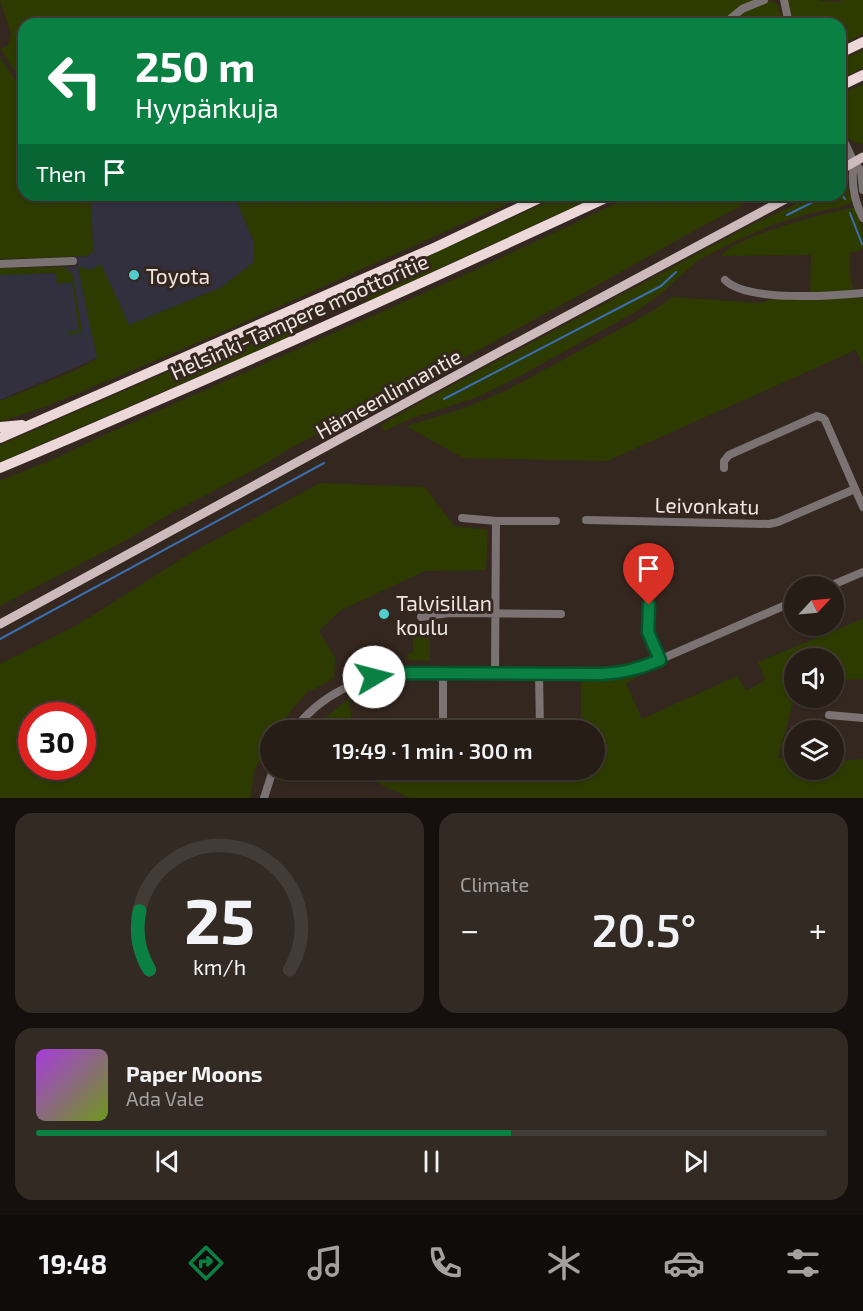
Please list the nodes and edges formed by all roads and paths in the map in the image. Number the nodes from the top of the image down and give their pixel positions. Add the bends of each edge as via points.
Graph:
1 (764, 0) edge
2 (784, 0) edge
3 (731, 18) edge
4 (788, 18) edge
5 (863, 42) edge
6 (846, 50) edge
7 (863, 75) edge
8 (846, 84) edge
9 (846, 142) edge
10 (858, 160) edge
11 (863, 190) edge
12 (533, 201) edge
13 (599, 201) edge
14 (782, 201) edge
15 (863, 218) edge
16 (73, 261) dead end
17 (0, 264) edge
18 (725, 280) dead end
19 (863, 293) edge
20 (32, 424) junction
21 (0, 427) edge
22 (0, 438) edge
23 (0, 468) edge
24 (724, 468) dead end
25 (855, 489) junction
26 (863, 507) edge
27 (462, 518) dead end
28 (556, 520) dead end
29 (586, 520) dead end
30 (496, 521) junction
31 (863, 572) edge
32 (844, 580) edge
33 (649, 605) dead end
34 (784, 606) edge
35 (495, 614) junction
36 (561, 614) dead end
37 (421, 617) dead end
38 (0, 624) edge
39 (660, 660) junction
40 (443, 673) junction
41 (495, 673) junction
42 (539, 674) junction
43 (829, 715) dead end
44 (863, 718) edge
45 (302, 720) edge
46 (442, 720) edge
47 (540, 720) edge
48 (270, 780) edge
49 (264, 798) edge

1 - 3 street
2 - 4 street
5 - 6 highway
7 - 8 highway
9 - 10 street
10 - 11 street
10 - 15 street via 852,176
12 - 20 highway, Helsinki-Tampere moottoritie
13 - 23 highway, Helsinki-Tampere moottoritie
14 - 38 main road, Hämeenlinnantie
16 - 17 street
18 - 19 street via 745,291 777,296
20 - 21 highway
20 - 22 highway, Helsinki-Tampere moottoritie
24 - 25 street via 729,455 817,416 825,420
25 - 26 street
25 - 29 street, Leivonkatu via 769,524
27 - 30 street
28 - 30 street
30 - 35 street
31 - 32 street
33 - 39 street via 648,632
34 - 39 street
35 - 36 street
35 - 37 street
35 - 41 street
39 - 42 street via 619,673
40 - 41 street
40 - 45 street via 397,673 358,682 323,702
40 - 46 street
41 - 42 street
42 - 47 street
43 - 44 street
48 - 49 street

